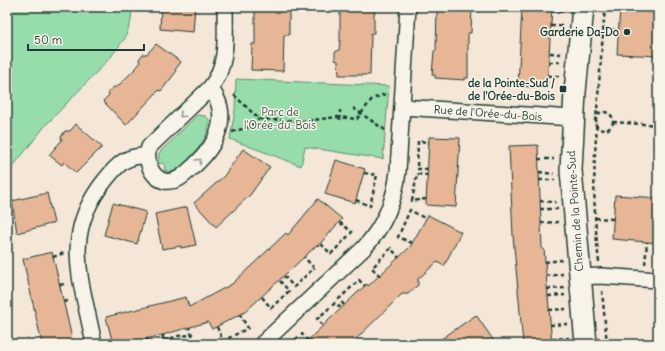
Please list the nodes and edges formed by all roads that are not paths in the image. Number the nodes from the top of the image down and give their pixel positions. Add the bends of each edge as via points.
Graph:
1 (225, 7) edge
2 (408, 7) edge
3 (575, 9) edge
4 (210, 88) junction
5 (402, 107) junction
6 (573, 118) junction
7 (146, 156) junction
8 (569, 279) junction
9 (658, 280) edge
10 (578, 341) edge
11 (94, 344) edge
12 (262, 344) edge

1 - 4 street via 224,56 218,77
2 - 5 street
3 - 6 street, Chemin de la Pointe-Sud
4 -> 7 street via 154,141
7 -> 4 street via 155,176 169,182 184,175 208,152 217,135 221,113 219,102
5 - 6 street, Rue de l'Orée-du-Bois
5 - 12 street via 396,186 388,212 378,231 364,248
6 - 8 street, Chemin de la Pointe-Sud
7 - 11 street via 130,157 112,171 90,201 82,219 77,242 79,267
8 - 9 street via 601,276
8 - 10 street, Chemin de la Pointe-Sud

